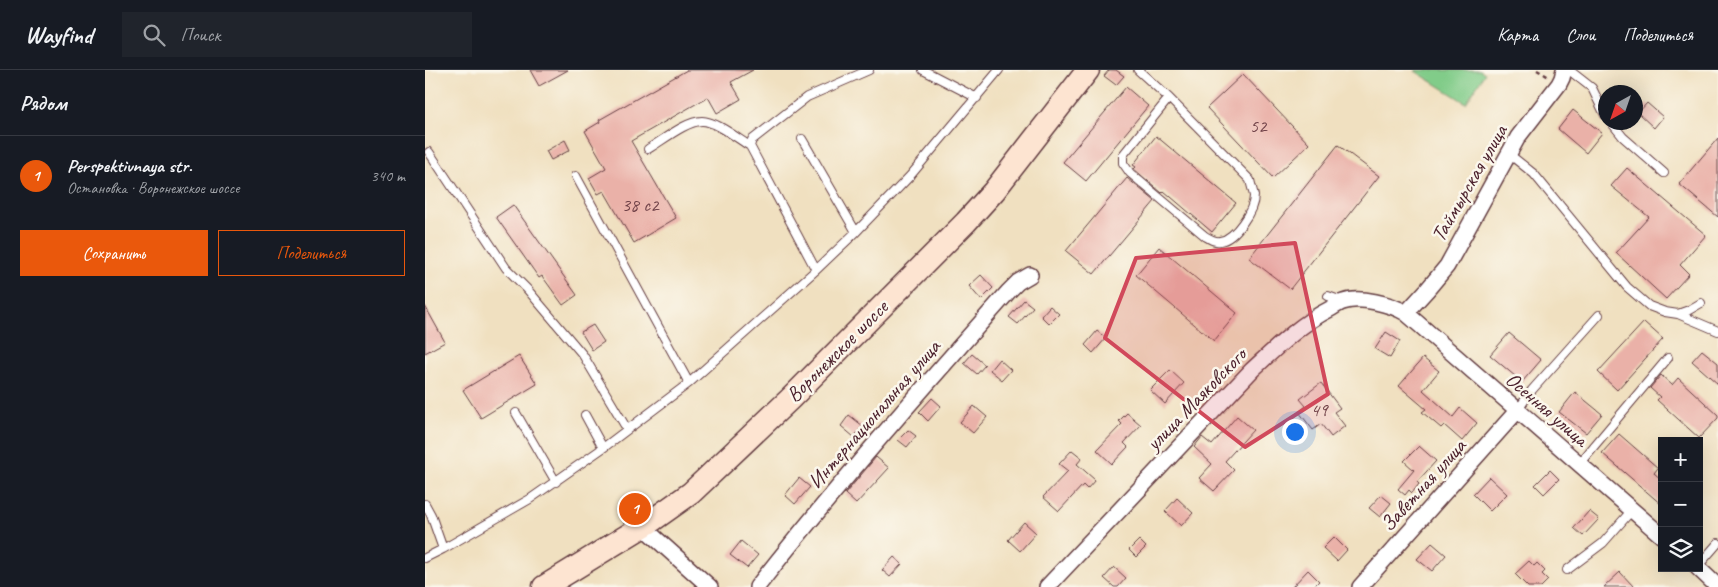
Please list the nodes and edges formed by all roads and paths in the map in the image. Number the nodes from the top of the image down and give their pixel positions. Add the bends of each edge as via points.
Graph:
1 (869, 70) edge
2 (923, 70) edge
3 (999, 70) edge
4 (1088, 70) edge
5 (1138, 70) edge
6 (1563, 70) edge
7 (1569, 70) edge
8 (977, 98) junction
9 (1169, 98) junction
10 (1598, 101) edge
11 (1617, 130) edge
12 (802, 139) dead end
13 (750, 146) junction
14 (647, 149) dead end
15 (429, 152) dead end
16 (1509, 154) junction
17 (1664, 173) dead end
18 (576, 176) dead end
19 (856, 232) junction
20 (816, 270) junction
21 (1031, 275) dead end
22 (1328, 296) dead end
23 (1344, 301) junction
24 (1701, 303) dead end
25 (1406, 313) junction
26 (1678, 314) junction
27 (1599, 315) dead end
28 (1718, 331) edge
29 (1668, 358) dead end
30 (689, 383) junction
31 (1517, 411) junction
32 (516, 413) dead end
33 (585, 414) dead end
34 (627, 429) junction
35 (603, 448) junction
36 (1579, 464) junction
37 (555, 482) junction
38 (425, 504) edge
39 (1632, 510) junction
40 (643, 526) junction
41 (1658, 533) edge
42 (1718, 542) edge
43 (443, 549) junction
44 (425, 558) edge
45 (1703, 562) edge
46 (1567, 570) dead end
47 (1703, 571) edge
48 (544, 587) edge
49 (710, 587) edge
50 (757, 587) edge
51 (1047, 587) edge
52 (1360, 587) edge
53 (1718, 587) edge

1 - 13 lane via 807,97 752,140
2 - 8 lane
3 - 8 lane
4 - 40 main road, Воронежское шоссе via 966,222 791,398 691,493
5 - 9 lane
6 - 16 street, Таймырская улица via 1559,84 1518,137
7 - 10 lane via 1591,88
8 - 19 lane via 910,176
9 - 9 lane via 1250,180 1254,196 1247,218 1233,234 1221,241 1205,236 1130,173 1123,163 1123,155
11 - 17 lane
12 - 19 lane
13 - 14 lane via 703,121 691,123
13 - 20 lane
15 - 34 lane via 505,268 583,355
16 - 25 street, Таймырская улица via 1447,266
16 - 26 lane via 1534,174 1627,288 1649,306
18 - 30 lane
19 - 20 lane
20 - 30 lane
21 - 50 street, Интернациональная улица via 1009,290 919,392
22 - 23 lane
23 - 25 street, улица Маяковского via 1389,304
23 - 51 street, улица Маяковского via 1316,316 1252,370
24 - 26 lane
25 - 31 street, Осенняя улица
26 - 28 lane
27 - 31 lane
29 - 36 lane
30 - 34 lane
31 - 36 street, Осенняя улица
31 - 52 street, Заветная улица
32 - 37 lane
33 - 35 lane
34 - 35 lane
35 - 37 lane
36 - 39 street, Осенняя улица
37 - 43 lane
38 - 43 lane
39 - 41 street, Осенняя улица
39 - 46 lane via 1603,543
40 - 48 main road, Воронежское шоссе
40 - 49 street
42 - 45 lane
43 - 44 lane
47 - 53 street

